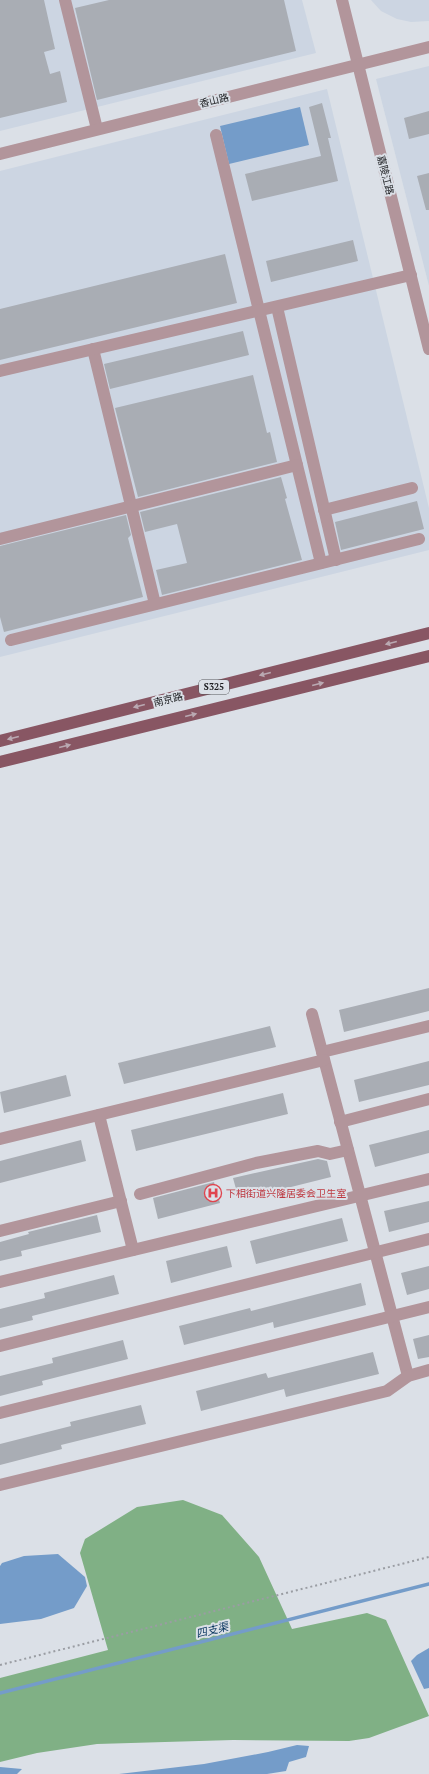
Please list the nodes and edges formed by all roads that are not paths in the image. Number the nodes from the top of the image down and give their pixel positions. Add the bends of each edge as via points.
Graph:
1 (65, 0) edge
2 (342, 0) edge
3 (429, 47) edge
4 (358, 64) junction
5 (97, 129) junction
6 (216, 135) dead end
7 (0, 154) edge
8 (411, 275) junction
9 (277, 307) junction
10 (260, 311) junction
11 (93, 349) junction
12 (429, 349) edge
13 (0, 371) edge
14 (297, 465) junction
15 (412, 488) dead end
16 (131, 506) junction
17 (324, 510) junction
18 (0, 539) edge
19 (419, 539) dead end
20 (336, 560) junction
21 (321, 564) junction
22 (155, 604) junction
23 (429, 633) edge
24 (11, 640) dead end
25 (429, 656) edge
26 (0, 741) edge
27 (0, 762) edge
28 (312, 1014) dead end
29 (429, 1026) edge
30 (323, 1056) junction
31 (429, 1099) edge
32 (99, 1115) junction
33 (340, 1122) junction
34 (0, 1139) edge
35 (348, 1150) junction
36 (429, 1179) edge
37 (140, 1194) dead end
38 (360, 1195) junction
39 (121, 1201) junction
40 (0, 1231) edge
41 (429, 1239) edge
42 (133, 1250) junction
43 (375, 1252) junction
44 (0, 1282) edge
45 (429, 1307) edge
46 (392, 1316) junction
47 (0, 1346) edge
48 (429, 1370) edge
49 (408, 1376) junction
50 (0, 1413) edge
51 (0, 1485) edge

1 - 5 street
2 - 4 street, 嘉陵江路
3 - 4 street, 香山路
4 - 5 street, 香山路
4 - 8 street, 嘉陵江路
5 - 7 street, 香山路
6 - 10 street
8 - 9 street
8 - 12 street, 嘉陵江路
9 - 10 street
9 - 17 street
10 - 11 street
10 - 14 street
11 - 13 street
11 - 16 street
14 - 16 street
14 - 21 street
15 - 17 street
16 - 18 street
16 - 22 street
17 - 20 street
19 - 20 street
20 - 21 street
21 - 22 street
22 - 24 street
23 -> 26 main road, 南京路 / S325
27 -> 25 main road, 南京路 / S325
28 - 30 street
29 - 30 street
30 - 32 street
30 - 33 street
31 - 33 street
32 - 34 street
32 - 39 street
33 - 35 street
35 - 37 street via 330,1154 318,1151 256,1163
35 - 38 street
36 - 38 street
38 - 42 street
38 - 43 street
39 - 40 street
39 - 42 street
41 - 43 street
42 - 44 street
43 - 46 street
43 - 47 street
45 - 46 street
46 - 49 street
46 - 50 street
48 - 49 street
49 - 51 street via 387,1391

